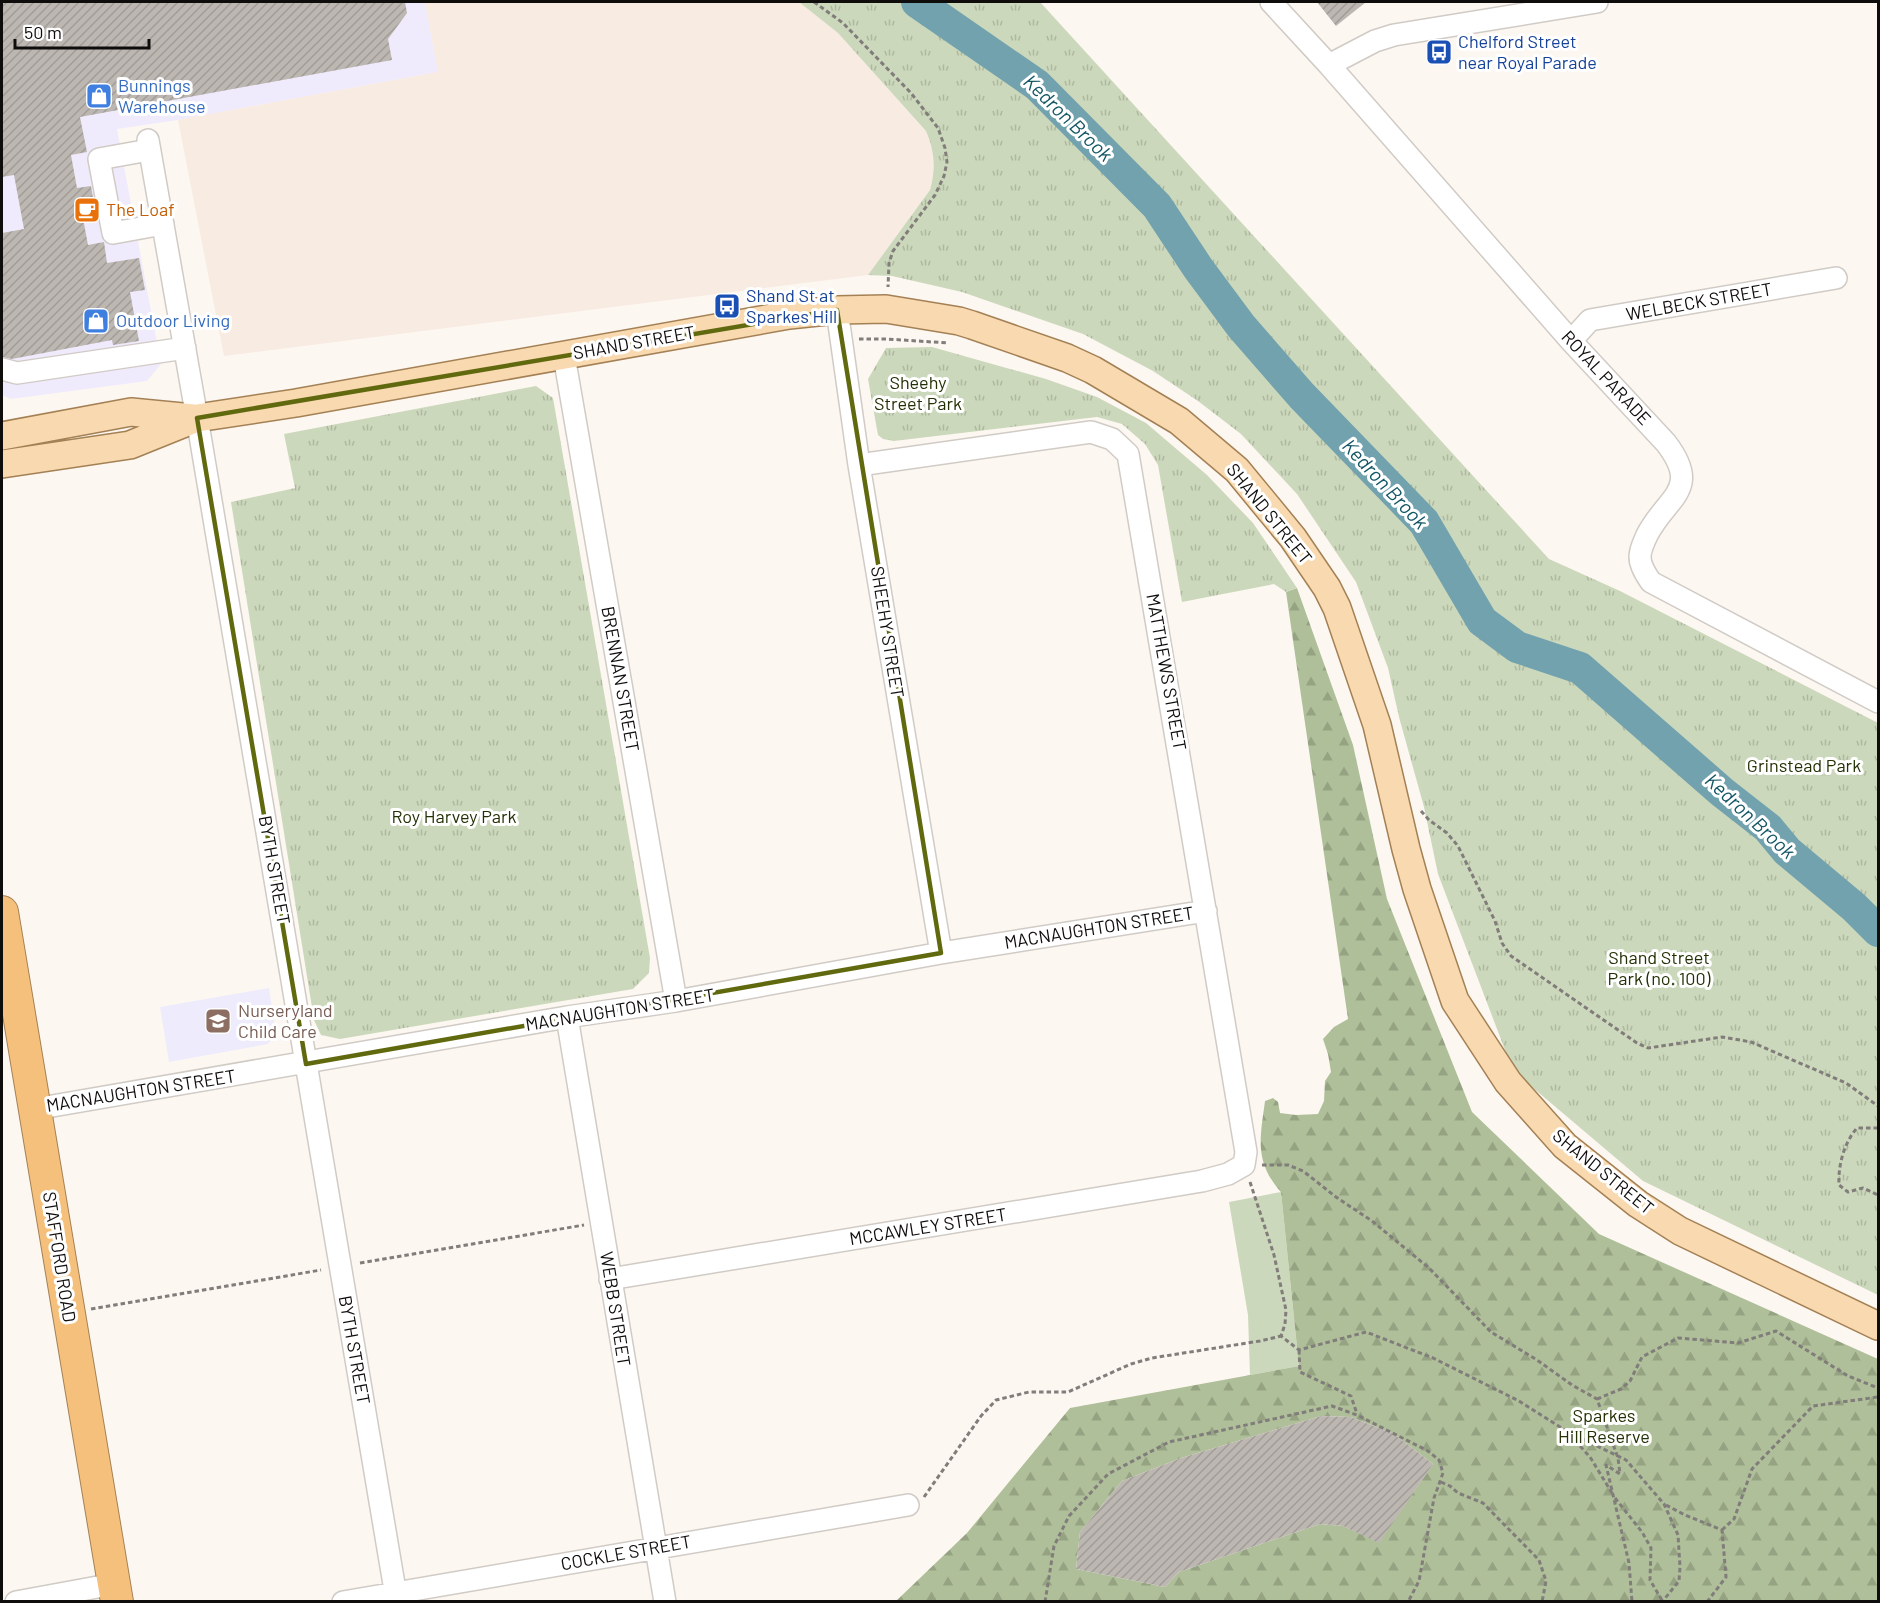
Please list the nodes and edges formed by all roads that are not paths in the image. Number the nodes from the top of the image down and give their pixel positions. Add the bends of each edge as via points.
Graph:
1 (1271, 2) edge
2 (1597, 2) edge
3 (1329, 65) junction
4 (163, 224) junction
5 (1836, 278) dead end
6 (837, 310) junction
7 (1571, 341) junction
8 (185, 348) junction
9 (564, 356) junction
10 (2, 369) edge
11 (197, 418) junction
12 (2, 435) edge
13 (2, 464) edge
14 (860, 465) junction
15 (1878, 702) edge
16 (1206, 911) junction
17 (2, 912) edge
18 (941, 953) junction
19 (676, 1002) junction
20 (567, 1017) junction
21 (306, 1064) junction
22 (34, 1109) junction
23 (1244, 1165) joint
24 (610, 1279) junction
25 (1878, 1326) edge
26 (908, 1505) road end
27 (655, 1548) junction
28 (115, 1593) edge
29 (396, 1597) edge
30 (16, 1602) edge
31 (343, 1602) edge
32 (664, 1602) edge

1 - 3 street, ROYAL PARADE
2 - 3 street via 1394,35
3 - 7 street, ROYAL PARADE
4 - 4 street, BYTH STREET via 148,145 99,159 113,233
4 - 8 street, BYTH STREET
5 - 7 street, WELBECK STREET via 1590,320
6 - 9 main road, SHAND STREET via 789,315
6 - 14 street, SHEEHY STREET
6 - 25 main road, SHAND STREET via 886,309 959,321 1067,358 1179,421 1237,470 1293,538 1337,608 1377,725 1412,869 1455,1001 1508,1082 1565,1146 1638,1204 1680,1231
7 - 15 street, ROYAL PARADE via 1666,443 1682,473 1679,491 1642,544 1643,570 1651,582
8 - 10 street via 17,373
8 - 11 street, BYTH STREET
9 - 11 main road, SHAND STREET
9 - 19 street, BRENNAN STREET
11 - 12 main road, SHAND STREET via 131,411
11 - 13 main road, SHAND STREET via 130,445
11 - 21 street, BYTH STREET
14 - 16 street, MATTHEWS STREET via 1091,432 1112,439 1128,454
14 - 18 street, SHEEHY STREET
16 - 18 street, MACNAUGHTON STREET
16 - 23 street, MATTHEWS STREET via 1246,1152
17 - 22 highway, STAFFORD ROAD
18 - 19 street, MACNAUGHTON STREET
19 - 20 street, MACNAUGHTON STREET
20 - 21 street, MACNAUGHTON STREET
20 - 24 street, WEBB STREET
21 - 22 street, MACNAUGHTON STREET
21 - 29 street, BYTH STREET
22 - 28 highway, STAFFORD ROAD
23 - 24 street, MCCAWLEY STREET via 1202,1181
24 - 27 street, WEBB STREET
26 - 27 street, COCKLE STREET
27 - 29 street, COCKLE STREET
27 - 32 street, WEBB STREET
28 - 30 street
29 - 31 street, COCKLE STREET

